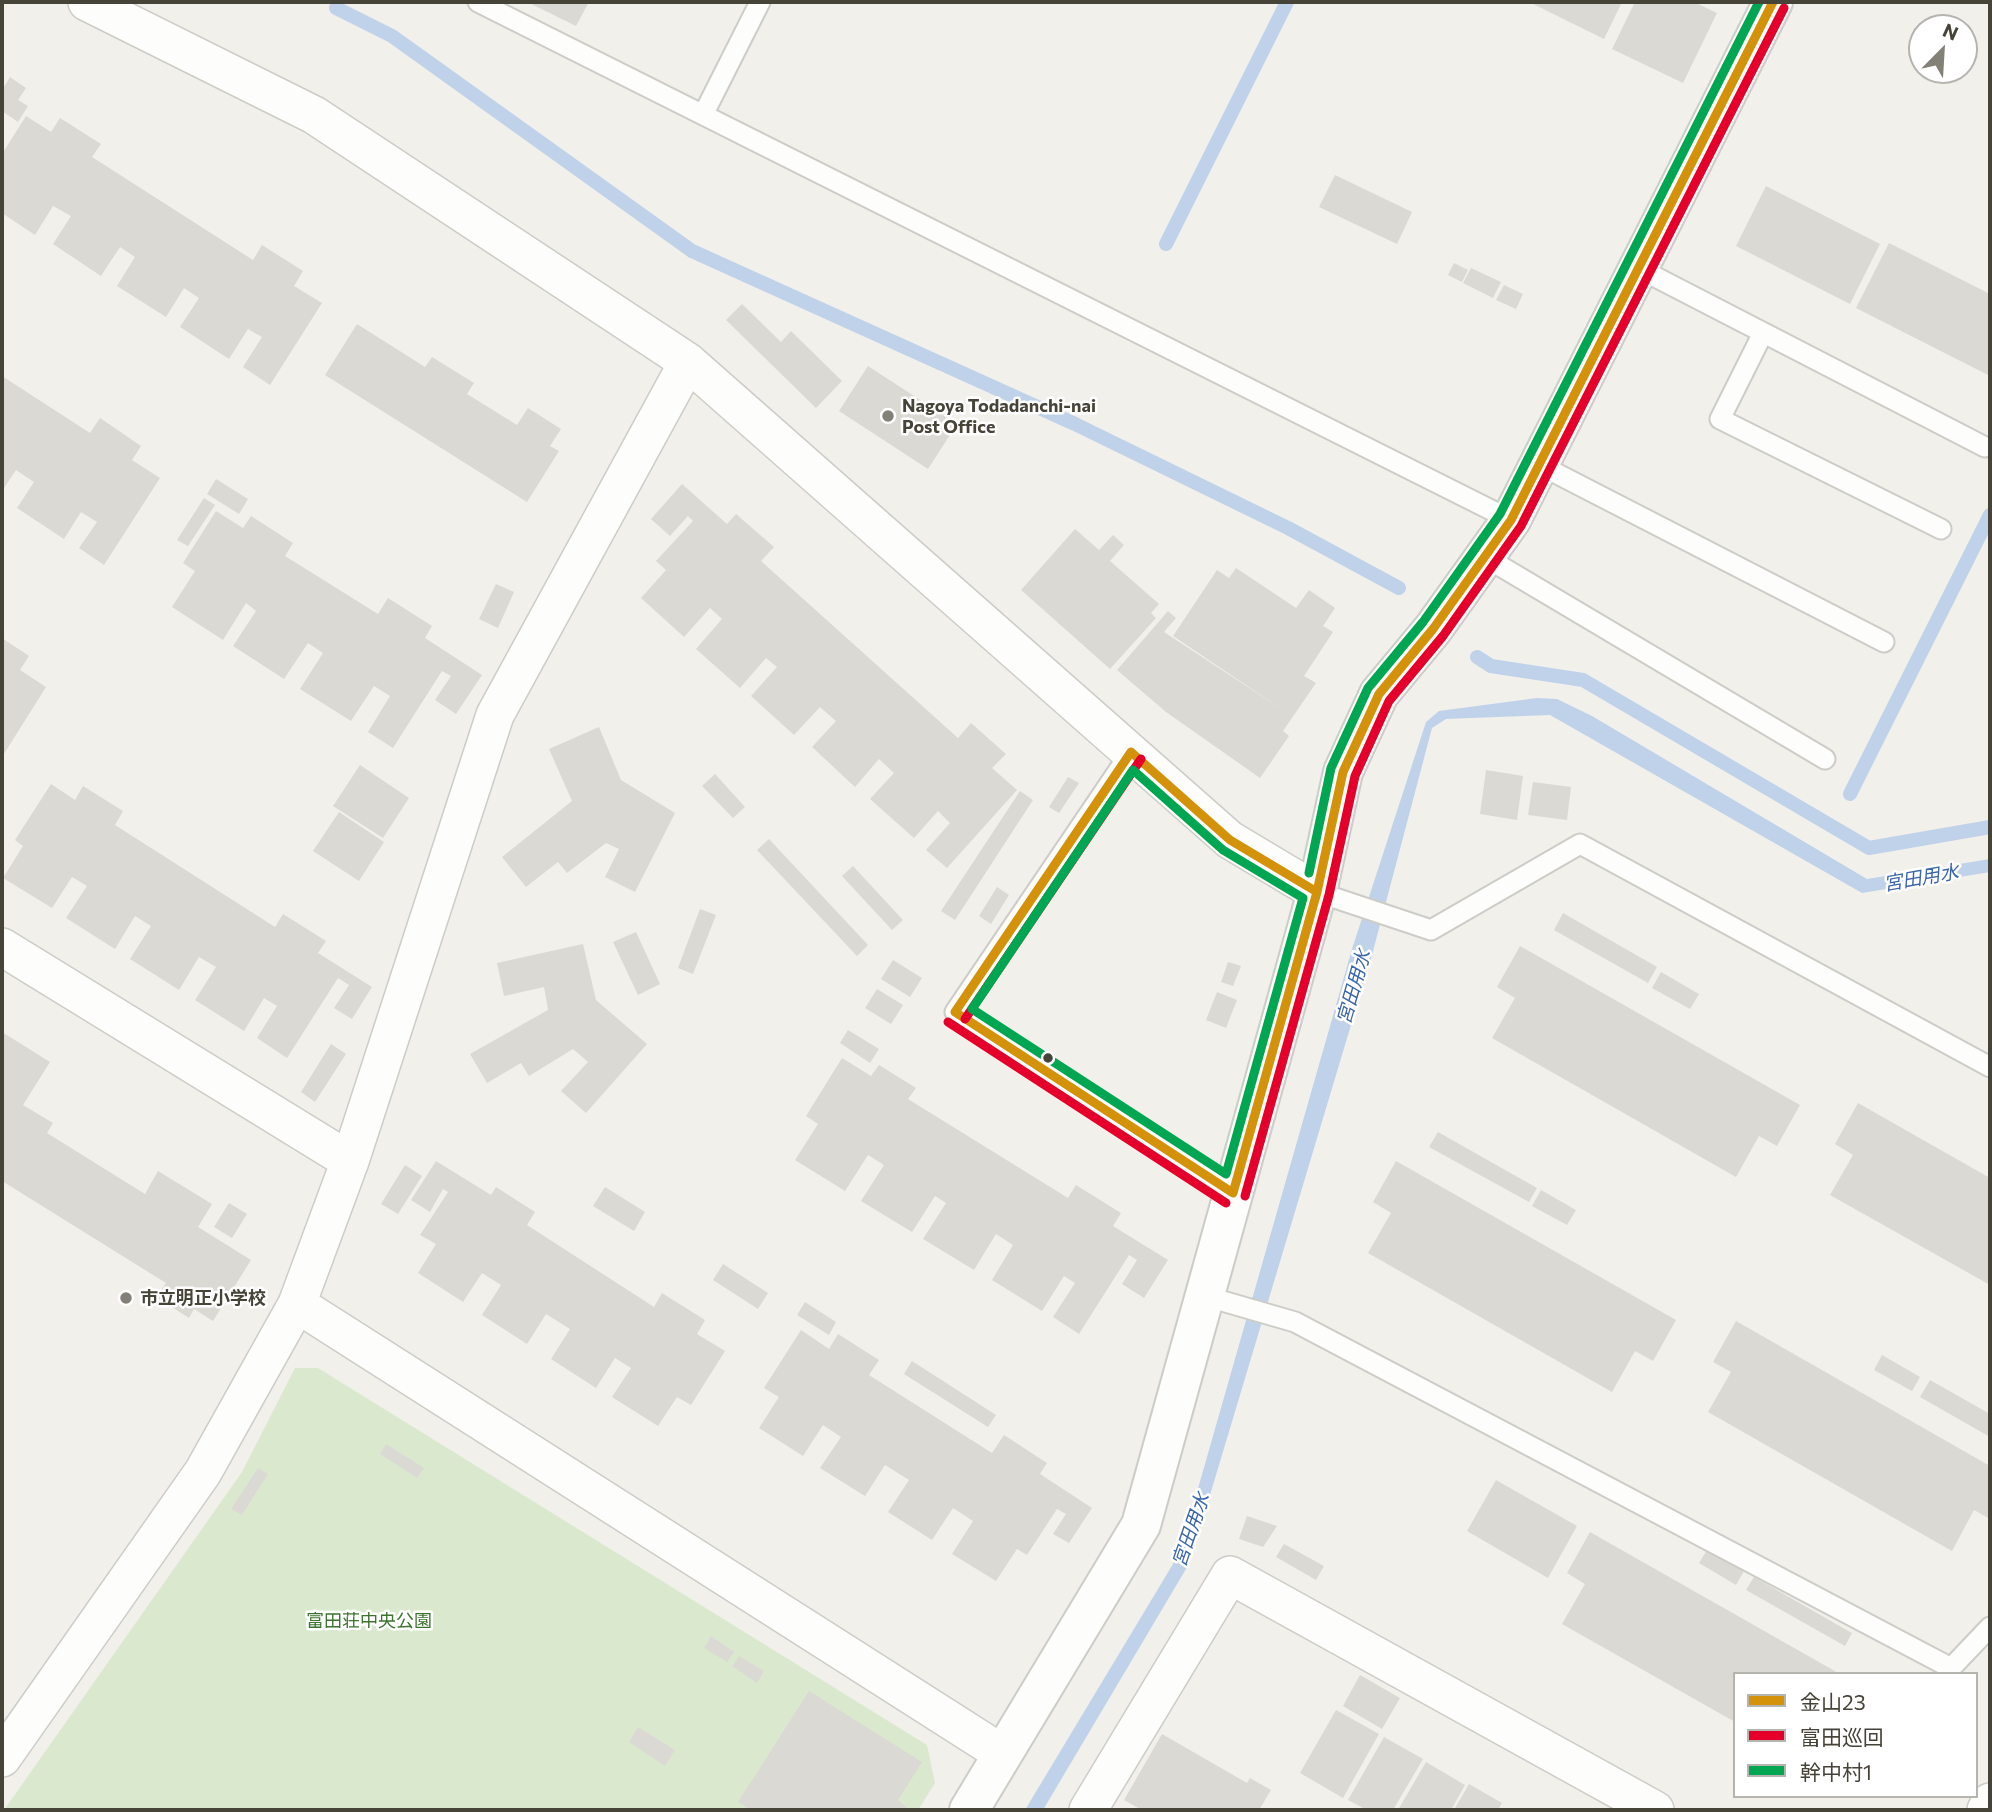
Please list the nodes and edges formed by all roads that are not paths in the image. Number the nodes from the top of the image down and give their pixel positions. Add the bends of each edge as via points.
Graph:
1 (87, 2) edge
2 (478, 2) edge
3 (760, 2) edge
4 (1773, 2) edge
5 (703, 115) junction
6 (1640, 270) junction
7 (1763, 333) junction
8 (688, 362) junction
9 (1985, 447) dead end
10 (1540, 465) junction
11 (1511, 520) junction
12 (1941, 529) dead end
13 (1485, 557) junction
14 (1884, 642) dead end
15 (1131, 752) junction
16 (1825, 759) dead end
17 (1334, 898) junction
18 (2, 947) edge
19 (1990, 1067) edge
20 (349, 1161) junction
21 (1233, 1193) junction
22 (1205, 1296) junction
23 (297, 1304) junction
24 (1990, 1627) edge
25 (1003, 1754) junction
26 (2, 1758) edge
27 (1990, 1802) edge
28 (969, 1810) edge
29 (1088, 1810) edge
30 (1655, 1810) edge
31 (1986, 1810) edge

1 - 8 street via 314,115
2 - 5 lane
3 - 5 lane
4 - 6 street
5 - 11 lane
6 - 7 lane
6 - 10 street
7 - 9 lane
7 - 12 lane via 1720,419
8 - 15 street
8 - 20 street via 495,715
10 - 11 street
10 - 14 lane
11 - 13 street
13 - 16 lane
13 - 17 street via 1379,694 1343,772
15 - 17 street via 1230,840
15 - 21 lane via 955,1012
17 - 19 lane via 1431,930 1580,844
17 - 21 street
18 - 20 street
20 - 23 street
21 - 22 street
22 - 24 lane via 1295,1322 1951,1668
22 - 25 street via 1141,1525
23 - 25 street
23 - 26 street via 202,1472
25 - 28 street
27 - 31 street
29 - 30 street via 1230,1575

